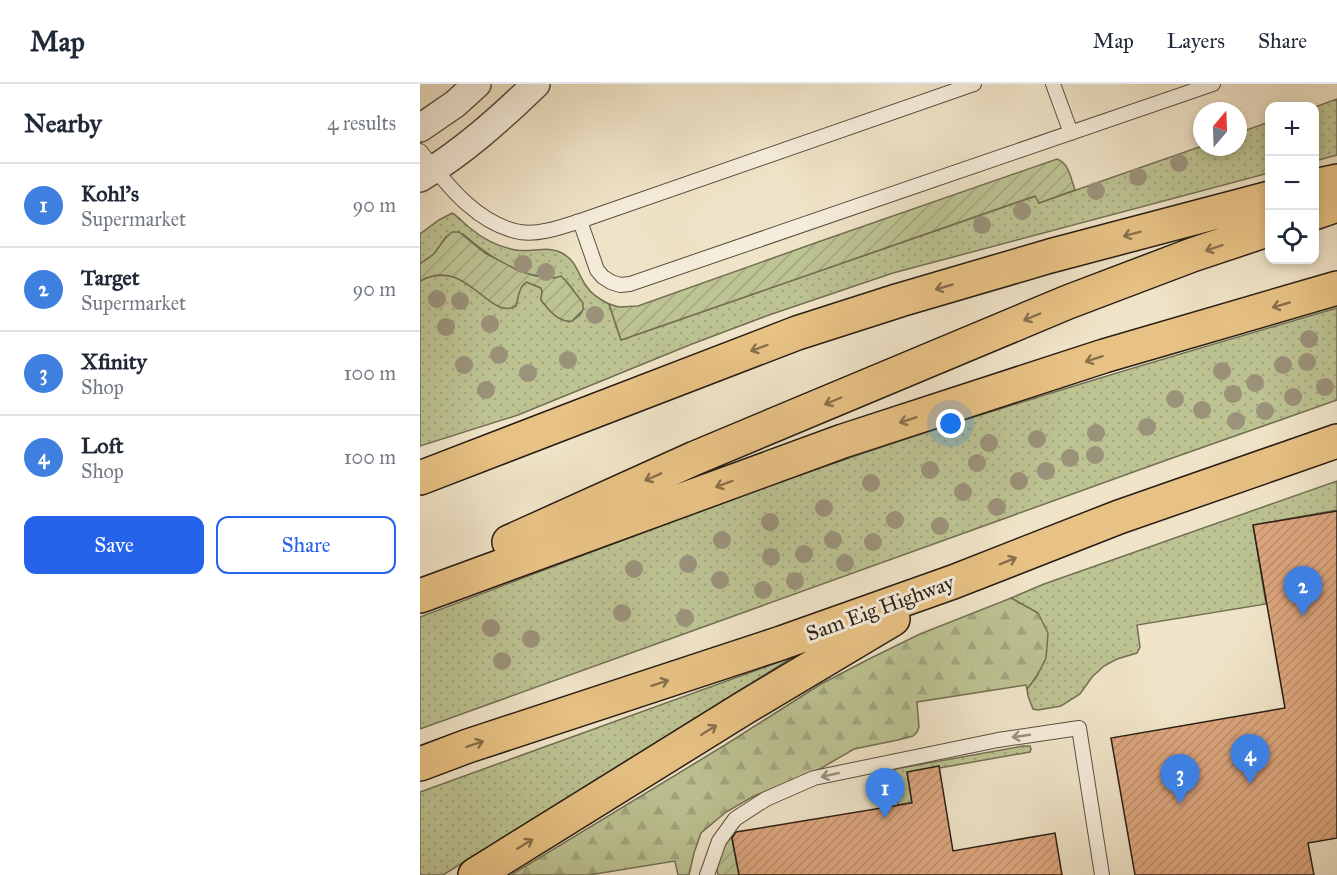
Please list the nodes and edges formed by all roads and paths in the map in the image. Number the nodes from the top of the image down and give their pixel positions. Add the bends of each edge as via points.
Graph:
1 (477, 84) edge
2 (536, 84) edge
3 (974, 84) edge
4 (1053, 84) edge
5 (1213, 84) edge
6 (420, 128) edge
7 (1071, 133) junction
8 (425, 166) edge
9 (1337, 181) edge
10 (1319, 185) edge
11 (1265, 199) edge
12 (1337, 205) edge
13 (1319, 211) edge
14 (580, 221) junction
15 (1265, 230) edge
16 (1337, 288) edge
17 (1337, 441) edge
18 (420, 478) edge
19 (420, 582) edge
20 (953, 582) junction
21 (420, 596) edge
22 (420, 764) edge
23 (475, 875) edge
24 (707, 875) edge
25 (1102, 875) edge

1 - 6 street
2 - 8 street via 497,121
3 - 14 lane
4 - 7 lane
5 - 7 lane
7 - 14 lane via 630,284 611,282 597,270
8 - 14 lane via 480,214 501,226 522,232 542,231
9 - 10 highway
11 -> 18 highway via 1050,256 797,333
12 - 13 highway
15 -> 19 highway via 1068,302 695,458
16 -> 21 highway via 1104,356 843,441
20 -> 17 highway, Sam Eig Highway via 1119,517
22 -> 20 highway, Sam Eig Highway
23 -> 20 highway
25 -> 24 lane via 1079,728 998,740 814,778 766,799 735,819 719,841

